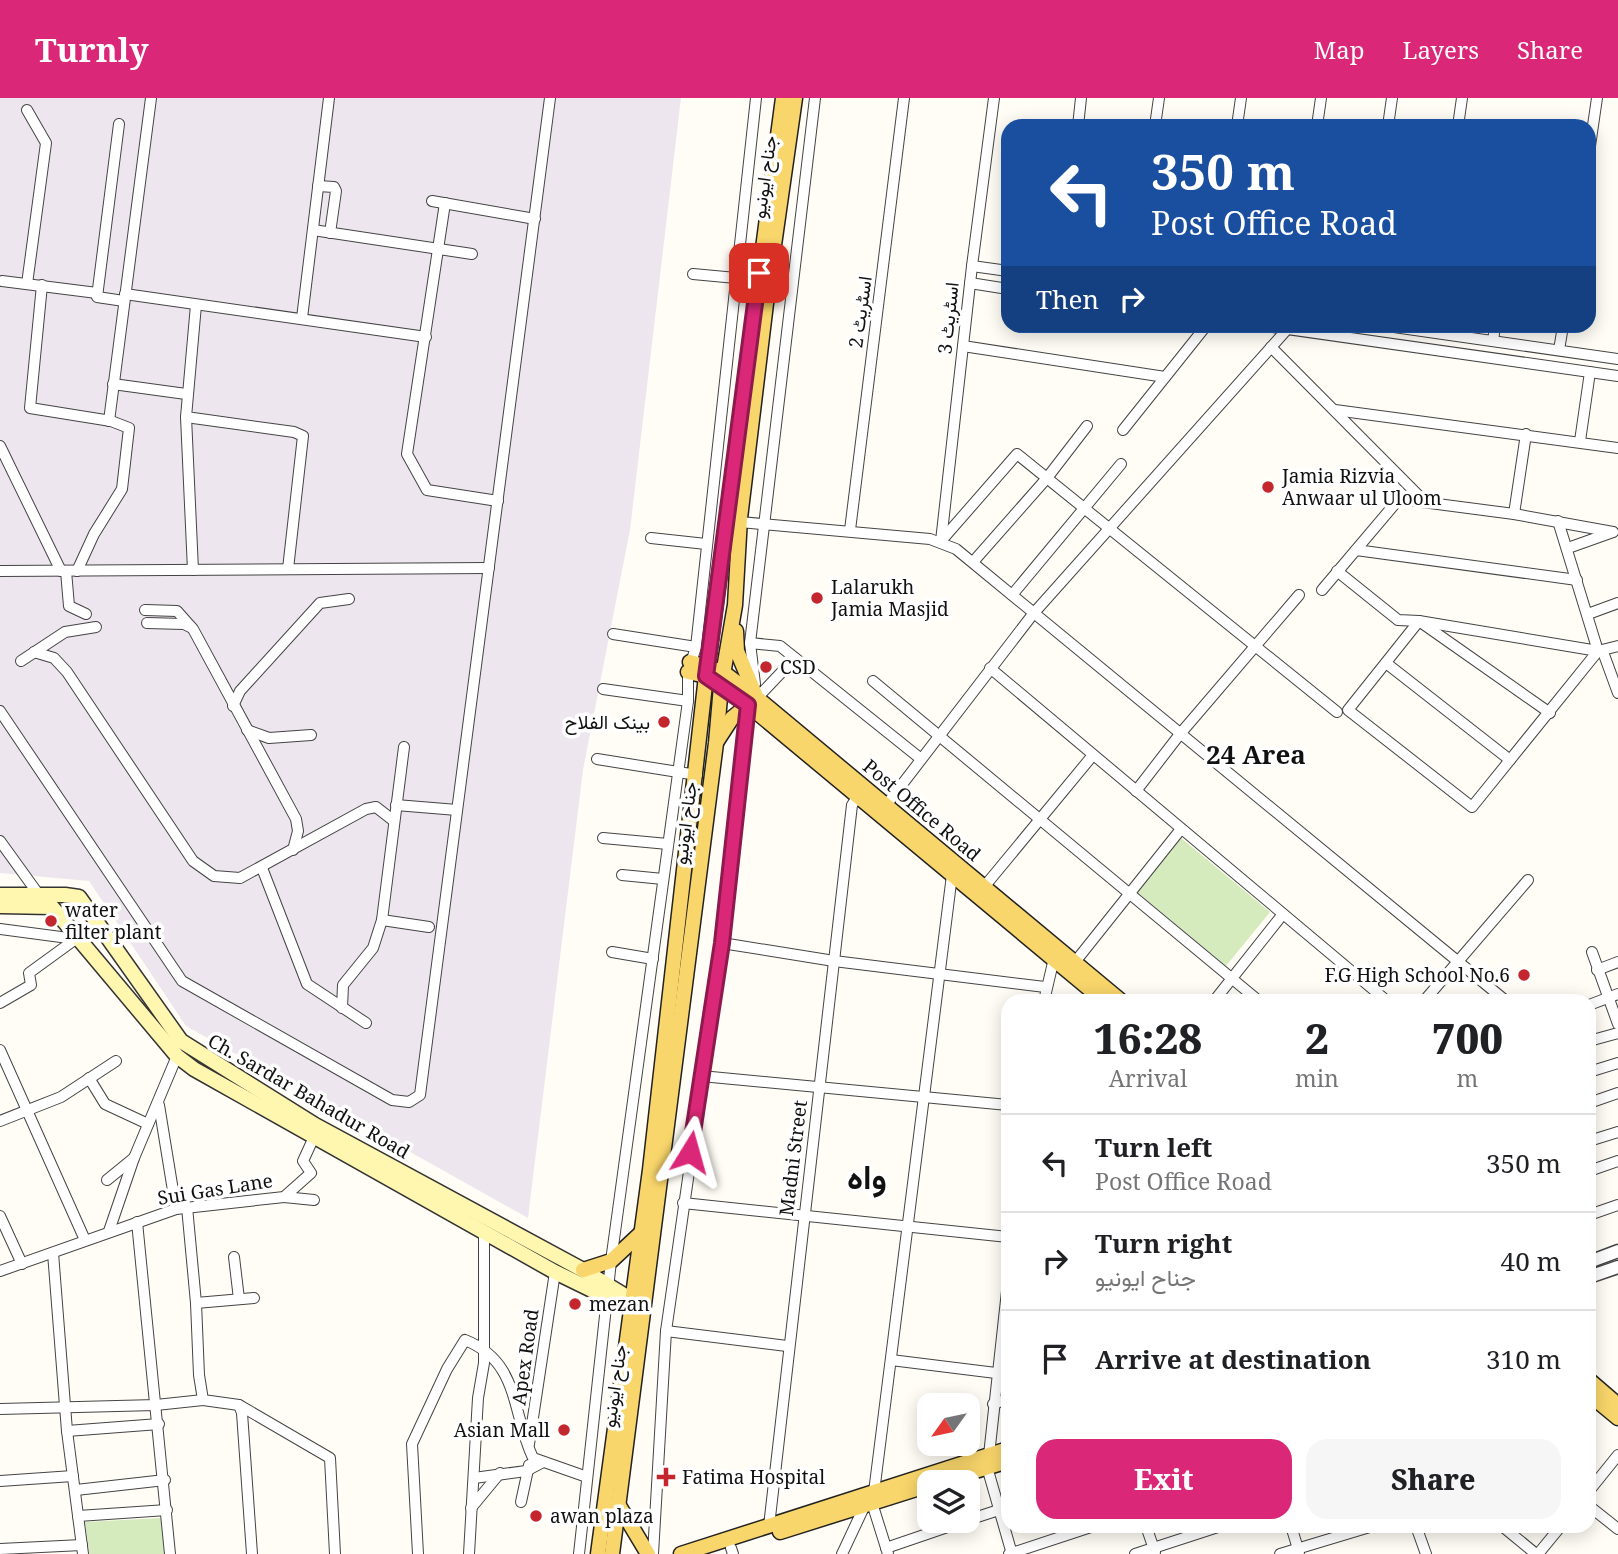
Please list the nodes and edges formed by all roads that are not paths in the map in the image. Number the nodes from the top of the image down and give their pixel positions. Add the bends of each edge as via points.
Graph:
1 (150, 98) edge
2 (329, 98) edge
3 (550, 98) edge
4 (756, 98) edge
5 (783, 98) edge
6 (795, 98) edge
7 (815, 98) edge
8 (904, 98) edge
9 (994, 98) edge
10 (1081, 98) edge
11 (1159, 98) edge
12 (1241, 98) edge
13 (1321, 98) edge
14 (1392, 98) edge
15 (1462, 98) edge
16 (1597, 98) edge
17 (27, 110) dead end
18 (1079, 119) edge
19 (1156, 119) edge
20 (1238, 119) edge
21 (1318, 119) edge
22 (1389, 119) edge
23 (1459, 119) edge
24 (1594, 119) edge
25 (120, 124) dead end
26 (318, 186) junction
27 (432, 201) dead end
28 (445, 203) junction
29 (535, 219) junction
30 (313, 230) junction
31 (330, 233) junction
32 (440, 251) junction
33 (472, 254) dead end
34 (971, 266) junction
35 (1001, 270) edge
36 (693, 274) dead end
37 (736, 278) junction
38 (2, 281) dead end
39 (27, 284) junction
40 (970, 284) junction
41 (42, 285) junction
42 (1001, 288) edge
43 (97, 293) junction
44 (125, 298) junction
45 (196, 305) junction
46 (302, 318) junction
47 (1200, 333) edge
48 (1284, 333) edge
49 (1329, 333) edge
50 (1451, 333) edge
51 (1494, 333) edge
52 (1562, 333) edge
53 (426, 337) junction
54 (1493, 341) junction
55 (962, 346) junction
56 (1271, 347) junction
57 (1559, 350) junction
58 (1618, 359) edge
59 (1590, 372) junction
60 (1618, 376) edge
61 (1165, 377) junction
62 (113, 384) junction
63 (186, 394) junction
64 (1335, 410) junction
65 (186, 417) junction
66 (109, 421) junction
67 (1087, 426) dead end
68 (1122, 430) dead end
69 (1526, 434) junction
70 (1580, 441) junction
71 (0, 446) edge
72 (1618, 448) edge
73 (1121, 464) dead end
74 (1047, 478) junction
75 (1409, 486) junction
76 (1399, 499) junction
77 (498, 501) junction
78 (1425, 502) junction
79 (1083, 509) junction
80 (1514, 514) junction
81 (1558, 521) junction
82 (740, 522) junction
83 (764, 524) junction
84 (850, 530) junction
85 (1109, 530) junction
86 (1616, 531) edge
87 (651, 538) dead end
88 (941, 541) junction
89 (706, 544) junction
90 (1568, 548) junction
91 (1356, 550) junction
92 (973, 562) junction
93 (489, 568) junction
94 (288, 569) junction
95 (193, 570) junction
96 (0, 571) edge
97 (63, 571) junction
98 (77, 571) junction
99 (1337, 571) junction
100 (1577, 580) junction
101 (1322, 590) dead end
102 (1012, 595) junction
103 (1299, 595) dead end
104 (349, 598) dead end
105 (1618, 603) edge
106 (734, 605) junction
107 (145, 610) dead end
108 (86, 614) dead end
109 (1033, 614) junction
110 (1588, 614) junction
111 (1419, 621) junction
112 (147, 623) dead end
113 (96, 627) dead end
114 (193, 629) junction
115 (696, 632) junction
116 (613, 634) dead end
117 (713, 634) junction
118 (750, 643) junction
119 (1256, 645) junction
120 (1618, 646) edge
121 (696, 647) junction
122 (1601, 651) junction
123 (34, 652) junction
124 (795, 658) junction
125 (21, 661) dead end
126 (1385, 663) junction
127 (990, 668) junction
128 (707, 671) junction
129 (689, 673) junction
130 (722, 679) junction
131 (1616, 680) edge
132 (873, 681) dead end
133 (603, 689) dead end
134 (1618, 693) edge
135 (688, 701) junction
136 (752, 702) junction
137 (233, 706) junction
138 (0, 711) edge
139 (704, 711) junction
140 (1337, 712) dead end
141 (1550, 713) junction
142 (246, 730) junction
143 (1180, 734) junction
144 (311, 735) dead end
145 (938, 736) junction
146 (716, 743) junction
147 (404, 747) dead end
148 (1093, 755) junction
149 (597, 759) dead end
150 (921, 759) junction
151 (1510, 760) junction
152 (678, 771) junction
153 (697, 775) junction
154 (1136, 790) junction
155 (861, 792) junction
156 (887, 804) junction
157 (396, 805) junction
158 (457, 810) junction
159 (1040, 820) junction
160 (394, 821) junction
161 (1181, 829) junction
162 (603, 838) dead end
163 (0, 841) edge
164 (668, 844) junction
165 (293, 850) junction
166 (262, 868) junction
167 (622, 875) dead end
168 (952, 875) junction
169 (663, 879) junction
170 (1528, 880) dead end
171 (984, 887) junction
172 (0, 895) edge
173 (39, 895) junction
174 (1129, 895) junction
175 (0, 906) edge
176 (51, 907) junction
177 (1283, 914) junction
178 (382, 920) junction
179 (429, 927) dead end
180 (0, 929) edge
181 (75, 939) junction
182 (722, 943) junction
183 (612, 952) dead end
184 (1592, 952) dead end
185 (1056, 953) junction
186 (653, 959) junction
187 (834, 961) junction
188 (1075, 962) junction
189 (1457, 962) junction
190 (1618, 962) edge
191 (1597, 970) junction
192 (939, 973) junction
193 (1231, 978) junction
194 (1045, 987) junction
195 (1044, 994) edge
196 (1097, 994) edge
197 (1113, 994) edge
198 (1219, 994) edge
199 (1250, 994) edge
200 (1379, 994) edge
201 (1430, 994) edge
202 (1497, 994) edge
203 (1618, 994) edge
204 (1607, 998) junction
205 (1596, 1002) edge
206 (0, 1003) edge
207 (342, 1008) junction
208 (366, 1023) dead end
209 (1618, 1024) edge
210 (1618, 1033) edge
211 (1596, 1039) edge
212 (0, 1050) edge
213 (177, 1056) junction
214 (116, 1060) dead end
215 (1618, 1063) edge
216 (3, 1064) edge
217 (1596, 1070) edge
218 (701, 1076) junction
219 (89, 1078) junction
220 (818, 1087) junction
221 (1618, 1093) edge
222 (925, 1097) junction
223 (1596, 1100) edge
224 (1001, 1104) edge
225 (159, 1105) junction
226 (30, 1112) junction
227 (0, 1121) edge
228 (148, 1124) junction
229 (1618, 1132) edge
230 (314, 1137) junction
231 (1596, 1139) edge
232 (134, 1158) junction
233 (1618, 1161) edge
234 (1596, 1169) edge
235 (107, 1180) dead end
236 (284, 1197) junction
237 (314, 1199) dead end
238 (683, 1203) junction
239 (1618, 1205) edge
240 (181, 1208) junction
241 (1596, 1213) edge
242 (804, 1214) junction
243 (0, 1216) edge
244 (137, 1222) junction
245 (478, 1223) junction
246 (909, 1226) junction
247 (109, 1231) junction
248 (641, 1233) junction
249 (1001, 1236) edge
250 (85, 1240) junction
251 (1618, 1251) edge
252 (53, 1254) junction
253 (234, 1257) dead end
254 (1596, 1259) edge
255 (611, 1261) junction
256 (22, 1264) junction
257 (1618, 1267) edge
258 (583, 1270) junction
259 (0, 1271) edge
260 (555, 1272) junction
261 (1596, 1275) edge
262 (608, 1291) junction
263 (254, 1298) dead end
264 (239, 1299) junction
265 (196, 1303) junction
266 (637, 1307) junction
267 (666, 1331) junction
268 (787, 1346) junction
269 (484, 1347) junction
270 (891, 1360) junction
271 (1001, 1360) edge
272 (996, 1373) junction
273 (1596, 1386) edge
274 (203, 1400) junction
275 (1596, 1400) edge
276 (1001, 1401) edge
277 (993, 1404) junction
278 (156, 1405) junction
279 (239, 1405) junction
280 (1618, 1405) edge
281 (65, 1406) junction
282 (0, 1409) edge
283 (1618, 1418) edge
284 (159, 1424) junction
285 (67, 1431) junction
286 (1001, 1453) edge
287 (1618, 1455) edge
288 (535, 1456) junction
289 (988, 1461) junction
290 (1001, 1461) edge
291 (967, 1470) edge
292 (526, 1471) junction
293 (500, 1473) junction
294 (73, 1476) junction
295 (587, 1477) junction
296 (474, 1478) junction
297 (165, 1480) junction
298 (0, 1481) edge
299 (1596, 1482) edge
300 (917, 1486) edge
301 (902, 1488) junction
302 (76, 1490) junction
303 (1001, 1499) edge
304 (870, 1500) junction
305 (521, 1502) dead end
306 (618, 1503) junction
307 (471, 1508) junction
308 (1001, 1509) edge
309 (167, 1510) junction
310 (1596, 1512) edge
311 (78, 1516) junction
312 (980, 1516) edge
313 (769, 1526) junction
314 (1618, 1529) edge
315 (933, 1533) edge
316 (1008, 1533) edge
317 (1073, 1533) edge
318 (1148, 1533) edge
319 (1202, 1533) edge
320 (1293, 1533) edge
321 (1352, 1533) edge
322 (1418, 1533) edge
323 (1511, 1533) edge
324 (1555, 1533) edge
325 (0, 1549) edge
326 (82, 1550) edge
327 (732, 1551) edge
328 (887, 1551) edge
329 (1154, 1551) edge
330 (1299, 1551) edge
331 (1423, 1553) edge
332 (170, 1554) edge
333 (252, 1554) edge
334 (335, 1554) edge
335 (418, 1554) edge
336 (469, 1554) edge
337 (579, 1554) edge
338 (597, 1554) edge
339 (612, 1554) edge
340 (651, 1554) edge
341 (681, 1554) edge
342 (711, 1554) edge
343 (842, 1554) edge
344 (1011, 1554) edge
345 (1135, 1554) edge
346 (1280, 1554) edge
347 (1537, 1554) edge

1 - 44 street
2 - 26 street
3 - 29 street
4 - 37 street
5 - 117 main road, جناح ایونیو
6 - 82 main road, جناح ایونیو
7 - 83 street
8 - 84 street, اسٹریٹ 2
9 - 34 street, اسٹریٹ 3
10 - 18 street
11 - 19 street
12 - 20 street
13 - 21 street
14 - 22 street
15 - 23 street
16 - 24 street
17 - 39 street via 46,143
25 - 43 street
26 - 30 street
26 - 31 street via 334,187
27 - 28 street
28 - 29 street
28 - 32 street
29 - 77 street
30 - 31 street
30 - 46 street
31 - 32 street
32 - 33 street
32 - 53 street
34 - 35 street
34 - 40 street, اسٹریٹ 3
36 - 37 street
37 - 89 street
38 - 39 street
39 - 41 street
40 - 42 street
40 - 55 street, اسٹریٹ 3
41 - 43 street
41 - 66 street via 28,406
43 - 44 street via 99,298
44 - 45 street
44 - 62 street
45 - 46 street
45 - 63 street
46 - 53 street
47 - 61 street
48 - 56 street
49 - 59 street
50 - 54 street
51 - 54 street
52 - 57 street
53 - 77 street via 407,454 427,490
54 - 57 street
55 - 61 street
55 - 88 street, اسٹریٹ 3
56 - 64 street
56 - 85 street
57 - 58 street
59 - 60 street
59 - 70 street
61 - 68 street
62 - 63 street
62 - 66 street
63 - 65 street
64 - 69 street
64 - 75 street
65 - 94 street via 303,436
65 - 95 street
66 - 98 street via 128,428 122,489
67 - 74 street
69 - 70 street
69 - 80 street
70 - 72 street
71 - 97 street
73 - 79 street
74 - 79 street
74 - 88 street via 1017,454
74 - 92 street
75 - 76 street
75 - 78 street
76 - 78 street
76 - 91 street
77 - 93 street
78 - 80 street
79 - 85 street
79 - 102 street
80 - 81 street
81 - 86 street
81 - 90 street
82 - 83 street
82 - 106 main road, جناح ایونیو
83 - 84 street
83 - 118 street
84 - 88 street
85 - 109 street
85 - 119 street
86 - 90 street
87 - 89 street
88 - 92 street
89 - 115 street
90 - 100 street
91 - 99 street
91 - 100 street
92 - 102 street
93 - 94 street
93 - 158 street
94 - 95 street
95 - 98 street
96 - 97 street
97 - 98 street
97 - 108 street via 69,606
99 - 101 street
99 - 111 street via 1398,620
100 - 110 street
102 - 109 street
103 - 119 street
104 - 137 street via 320,603 240,691
105 - 110 street
106 - 130 main road, جناح ایونیو
106 - 136 main road via 737,651
107 - 114 street via 177,611
109 - 127 street
109 - 143 street
110 - 122 street
111 - 122 street
111 - 126 street
111 - 141 street
112 - 114 street via 184,624
113 - 123 street via 65,632
114 - 137 street
115 - 117 street
115 - 121 street
116 - 121 street
117 - 128 main road, جناح ایونیو
118 - 124 street via 780,646
118 - 136 street
119 - 140 street
119 - 143 street
120 - 122 street
121 - 129 street
122 - 131 street
122 - 141 street
123 - 125 street
123 - 166 street via 54,658 67,672 193,861 214,876 228,879
124 - 136 street
124 - 150 street
126 - 151 street
126 - 151 street via 1348,709 1472,807
127 - 145 street
127 - 148 street
128 - 129 main road, Post Office Road
128 - 130 main road, Post Office Road
128 - 139 main road, جناح ایونیو
129 - 135 street
129 - 139 street
130 - 136 main road, Post Office Road
130 - 146 main road, جناح ایونیو
131 - 134 street
132 - 145 street
133 - 135 street
135 - 152 street
136 - 146 main road via 732,718
136 - 155 main road, Post Office Road
136 - 182 street
137 - 142 street
138 - 158 street via 182,981 392,1100 409,1102 420,1095
139 - 153 main road, جناح ایونیو
141 - 151 street
142 - 144 street via 269,738
142 - 165 street via 296,819
143 - 154 street
143 - 189 street
145 - 150 street
145 - 159 street
146 - 266 main road, جناح ایونیو
147 - 157 street
148 - 154 street
148 - 159 street
149 - 152 street
150 - 156 street
152 - 153 street
152 - 164 street
153 - 248 main road, جناح ایونیو
154 - 161 street
155 - 156 main road, Post Office Road
155 - 168 main road, Post Office Road
155 - 187 street, Madni Street via 852,805
156 - 171 main road, Post Office Road
157 - 158 street
157 - 160 street
159 - 171 street
159 - 174 street
160 - 165 street via 376,807 366,809
160 - 178 street
161 - 174 street
161 - 177 street
162 - 164 street
163 - 173 street
164 - 169 street
165 - 166 street
166 - 207 street via 307,984
167 - 169 street
168 - 185 main road, Post Office Road
168 - 192 street
169 - 186 street
170 - 189 street
171 - 185 main road, Post Office Road
172 - 173 main road, Ch. Sardar Bahadur Road
173 - 176 main road, Ch. Sardar Bahadur Road
173 - 245 main road, Ch. Sardar Bahadur Road via 79,897 181,1041
174 - 188 street
174 - 193 street
175 - 176 main road
176 - 181 main road, Ch. Sardar Bahadur Road
177 - 193 street
177 - 200 street
178 - 179 street
178 - 207 street via 373,948 343,985
180 - 181 street
181 - 206 street via 29,973 31,985
181 - 213 main road, Ch. Sardar Bahadur Road
182 - 187 street
182 - 218 street
183 - 186 street
184 - 191 street
185 - 188 main road, Post Office Road
185 - 194 street
185 - 196 main road, Post Office Road
186 - 255 street
187 - 192 street
187 - 220 street, Madni Street
188 - 197 main road, Post Office Road
189 - 201 street
189 - 202 street
190 - 191 street
191 - 204 street
192 - 194 street
192 - 222 street
193 - 198 street
193 - 199 street
194 - 195 street
203 - 204 street
204 - 205 street
204 - 209 street
207 - 208 street
210 - 211 street
212 - 216 street
213 - 225 street
213 - 230 main road, Ch. Sardar Bahadur Road
214 - 219 street
215 - 217 street
216 - 226 street
218 - 220 street
218 - 238 street
219 - 226 street
219 - 228 street via 105,1104
220 - 222 street
220 - 242 street, Madni Street
221 - 223 street
222 - 224 street
222 - 246 street
225 - 228 street
225 - 240 street
226 - 227 street
226 - 250 street
228 - 232 street
229 - 231 street
230 - 236 street, Sui Gas Lane via 303,1161 312,1173
230 - 245 main road, Ch. Sardar Bahadur Road
232 - 235 street
232 - 247 street
233 - 234 street
236 - 237 street
236 - 240 street, Sui Gas Lane
238 - 242 street
238 - 267 street
239 - 241 street
240 - 244 street, Sui Gas Lane
240 - 265 street
242 - 246 street
242 - 268 street, Madni Street
243 - 256 street
244 - 247 street, Sui Gas Lane
244 - 278 street
245 - 258 main road, Ch. Sardar Bahadur Road
245 - 260 main road, Ch. Sardar Bahadur Road
245 - 269 street
246 - 249 street
246 - 270 street
247 - 250 street, Sui Gas Lane
248 - 255 main road
248 - 266 main road, جناح ایونیو
250 - 252 street, Sui Gas Lane
251 - 254 street
252 - 256 street, Sui Gas Lane
252 - 281 street
253 - 264 street
255 - 258 main road
255 - 262 street
256 - 259 street, Sui Gas Lane
257 - 261 street
258 - 262 main road, Ch. Sardar Bahadur Road
260 - 262 main road, Ch. Sardar Bahadur Road
260 - 288 street, Apex Road
262 - 266 main road, Ch. Sardar Bahadur Road
262 - 295 street
263 - 264 street
264 - 265 street
265 - 274 street
266 - 306 main road, جناح ایونیو
266 - 338 main road, جناح ایونیو
267 - 268 street
267 - 340 street
268 - 313 street, Madni Street
269 - 288 street via 506,1373
269 - 296 street
269 - 335 street via 465,1340 415,1433
270 - 272 street
270 - 304 street
271 - 272 street
272 - 277 street
273 - 280 main road
274 - 278 street
274 - 279 street
275 - 283 main road
276 - 277 street
277 - 289 street
278 - 281 street
278 - 284 street
279 - 333 street
279 - 334 street via 330,1458
281 - 282 street
281 - 285 street
284 - 285 street
284 - 297 street
285 - 294 street
286 - 289 main road
287 - 299 street
288 - 292 street
288 - 295 street
289 - 290 main road
289 - 291 main road
289 - 301 main road
289 - 303 street
292 - 293 street
292 - 305 street
293 - 296 street
293 - 307 street
294 - 298 street
294 - 302 street
295 - 337 street
296 - 307 street
297 - 302 street
297 - 309 street
300 - 301 main road
301 - 304 main road
302 - 311 street
304 - 313 main road
304 - 327 main road
304 - 328 street
304 - 343 street
306 - 339 main road, جناح ایونیو
306 - 340 main road
307 - 336 street
308 - 312 street
309 - 311 street
309 - 332 street
310 - 314 street
311 - 326 street
313 - 341 main road
315 - 328 street
316 - 344 street
317 - 344 street
318 - 329 street
319 - 329 street
320 - 330 street
321 - 330 street
322 - 331 street
323 - 347 street
324 - 347 street
325 - 326 street
327 - 342 main road
329 - 345 street
330 - 346 street

